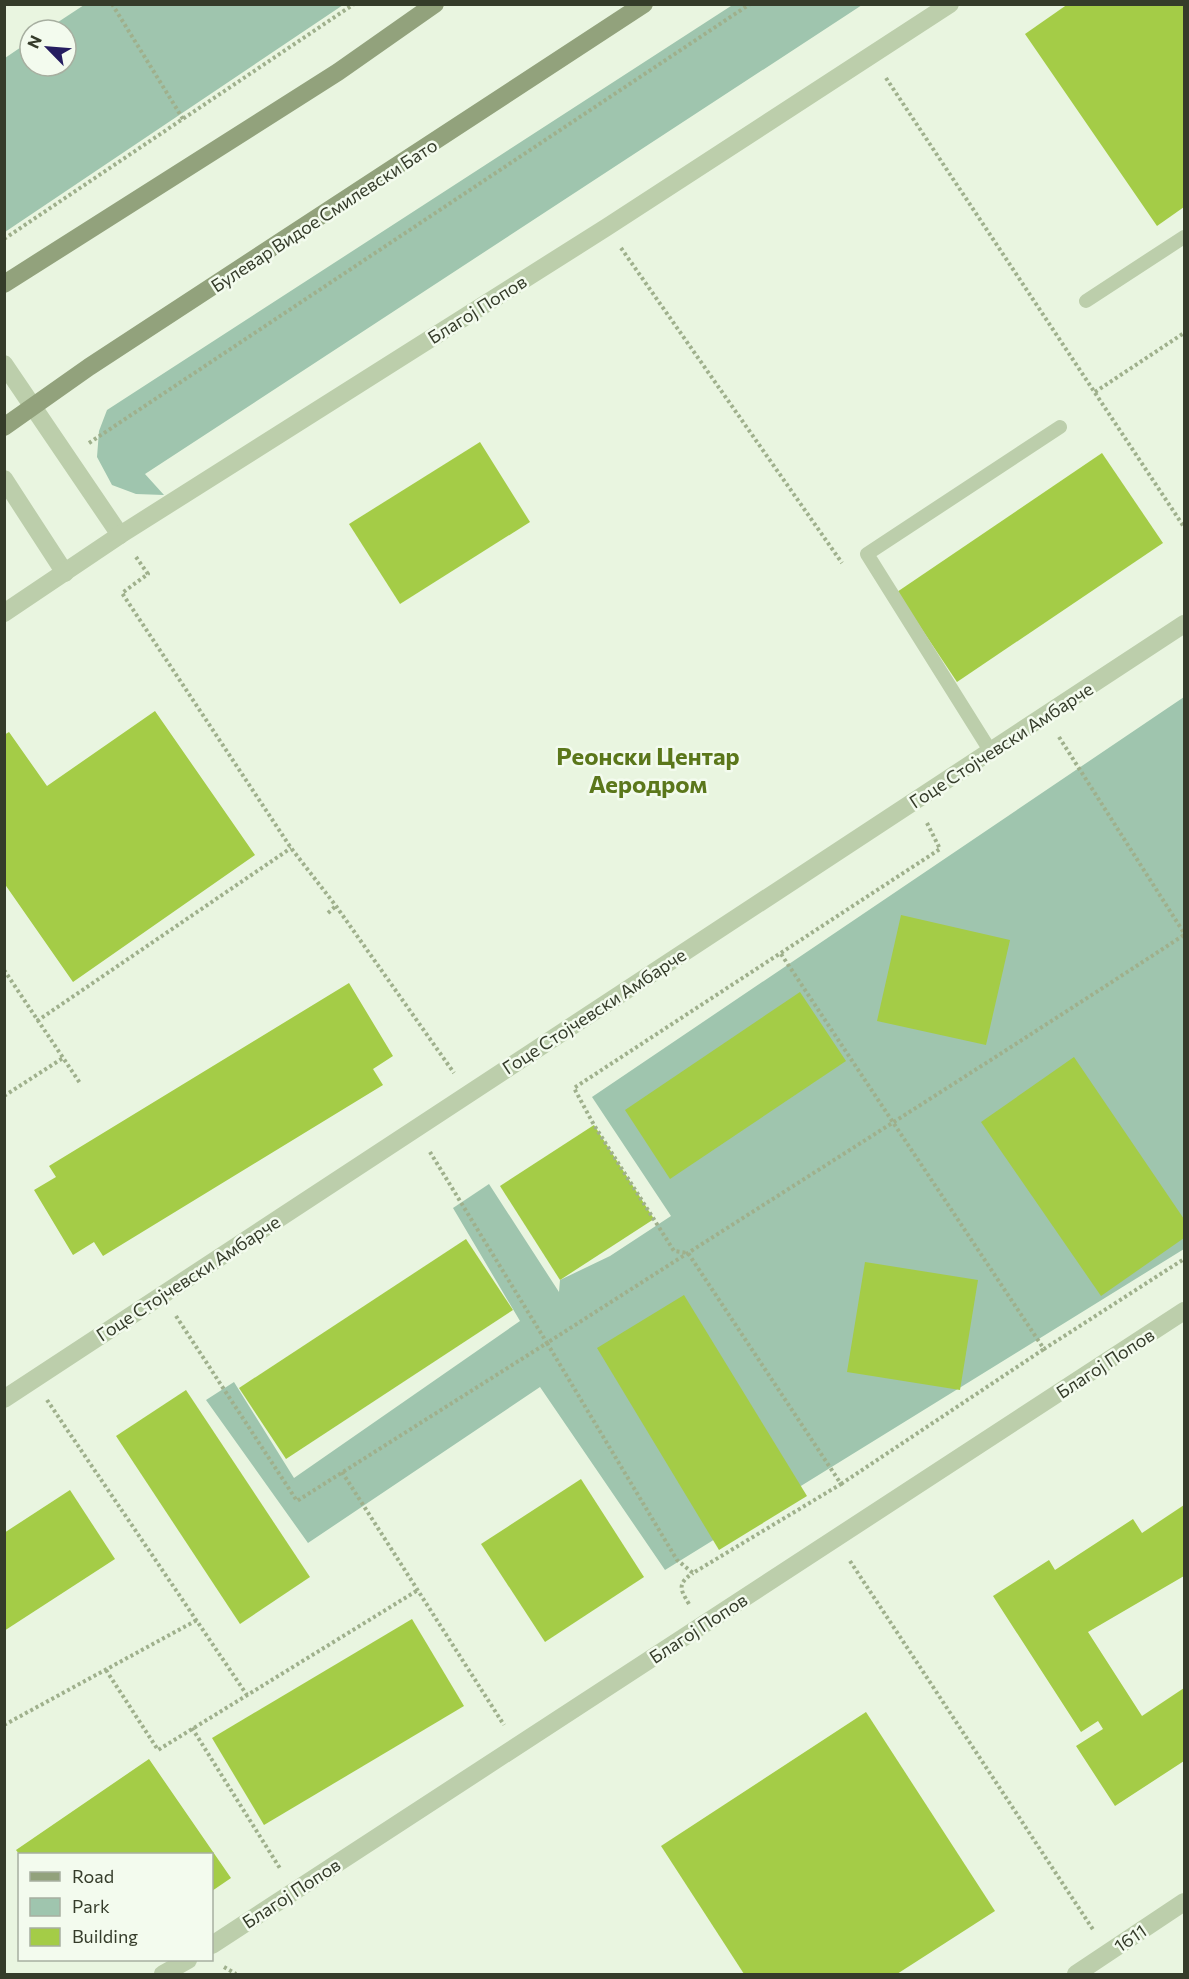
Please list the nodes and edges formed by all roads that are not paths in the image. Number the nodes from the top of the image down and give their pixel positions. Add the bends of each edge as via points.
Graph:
1 (435, 4) edge
2 (644, 4) edge
3 (950, 4) edge
4 (1185, 237) edge
5 (4, 284) edge
6 (1086, 301) dead end
7 (4, 364) edge
8 (33, 407) junction
9 (4, 427) edge
10 (1060, 427) dead end
11 (4, 479) edge
12 (120, 535) junction
13 (65, 573) junction
14 (4, 613) edge
15 (1185, 624) edge
16 (991, 752) junction
17 (1185, 1311) edge
18 (4, 1399) edge
19 (1185, 1902) edge
20 (213, 1944) edge
21 (185, 1961) edge
22 (163, 1974) edge
23 (1076, 1974) edge

1 - 5 street via 338,72
2 - 8 street, Булевар Видое Смилевски Бато
3 - 12 street, Благој Попов via 607,227
4 - 6 lane
7 - 8 street
8 - 9 street, Булевар Видое Смилевски Бато
8 - 12 street
10 - 16 lane via 867,554
11 - 13 street
12 - 13 street, Благој Попов
13 - 14 street, Благој Попов
15 - 16 street, Гоце Стојчевски Амбарче
16 - 18 street, Гоце Стојчевски Амбарче
17 - 20 street, Благој Попов
19 - 23 street, 1611
21 - 22 street

